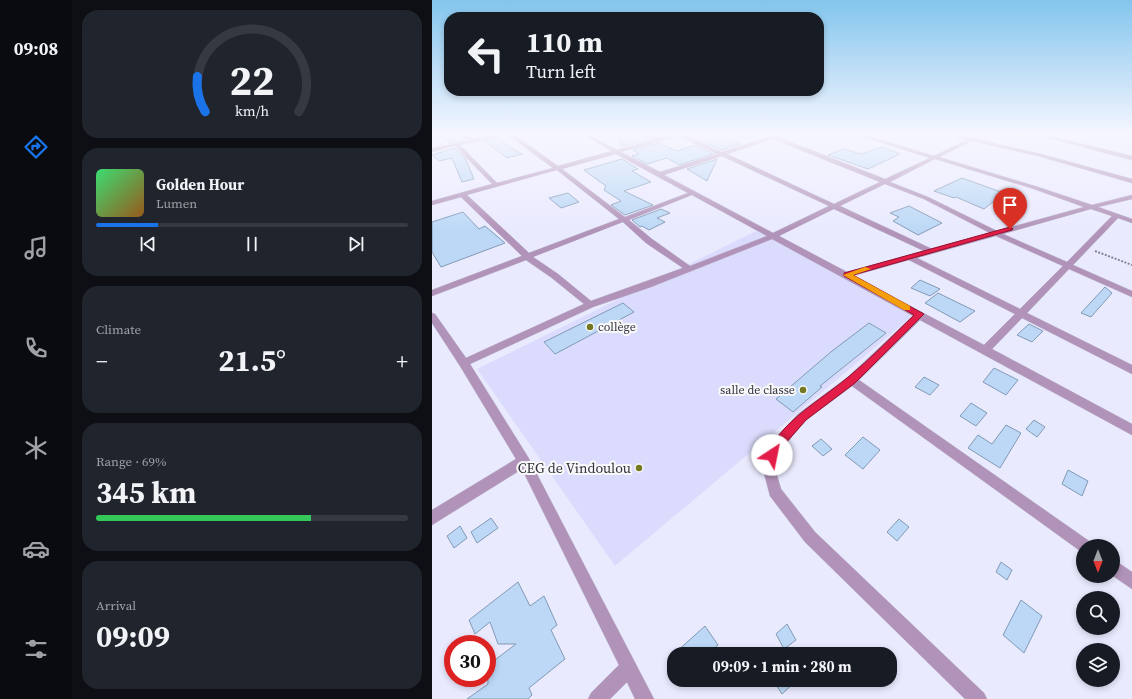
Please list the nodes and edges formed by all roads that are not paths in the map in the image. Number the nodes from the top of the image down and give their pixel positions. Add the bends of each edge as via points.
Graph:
1 (477, 166) edge
2 (561, 166) edge
3 (642, 166) edge
4 (687, 166) edge
5 (747, 166) edge
6 (844, 166) edge
7 (918, 166) edge
8 (960, 166) edge
9 (1079, 166) edge
10 (556, 167) junction
11 (658, 175) junction
12 (1132, 180) edge
13 (885, 182) junction
14 (496, 185) junction
15 (463, 194) junction
16 (693, 194) junction
17 (432, 195) edge
18 (1132, 197) edge
19 (435, 202) edge
20 (833, 207) junction
21 (1091, 207) junction
22 (1116, 216) junction
23 (625, 220) junction
24 (1132, 221) edge
25 (996, 233) junction
26 (773, 236) junction
27 (931, 250) junction
28 (910, 256) junction
29 (528, 257) junction
30 (1068, 266) junction
31 (688, 269) junction
32 (846, 275) junction
33 (432, 293) edge
34 (1132, 294) edge
35 (590, 304) junction
36 (1020, 312) junction
37 (920, 314) junction
38 (432, 316) edge
39 (985, 350) junction
40 (464, 364) junction
41 (1132, 370) edge
42 (852, 380) junction
43 (1132, 430) edge
44 (524, 461) junction
45 (432, 518) edge
46 (1076, 540) edge
47 (1120, 572) edge
48 (1132, 581) edge
49 (629, 667) junction
50 (597, 699) edge
51 (645, 699) edge
52 (978, 699) edge

1 - 14 street
2 - 10 street
3 - 11 street
4 - 11 street
5 - 20 street
6 - 13 street
7 - 13 street
8 - 21 street
9 - 12 street
10 - 14 street
10 - 23 street
11 - 16 street
13 - 20 street
13 - 25 street via 926,198
14 - 15 street
15 - 19 street
15 - 29 street
16 - 23 street
16 - 26 street
17 - 19 street
18 - 21 street
20 - 26 street
20 - 27 street
21 - 22 street
21 - 25 street
22 - 24 street
22 - 30 street
23 - 29 street
23 - 31 street
25 - 27 street
25 - 30 street
26 - 31 street
26 - 32 street
27 - 28 street
28 - 32 street
28 - 36 street
29 - 33 street
29 - 35 street
30 - 34 street
30 - 36 street
31 - 35 street
32 - 37 street
35 - 40 street
36 - 39 street
36 - 41 street
37 - 39 street
37 - 42 street
38 - 40 street
39 - 43 street
40 - 44 street
42 - 46 street
42 - 52 street via 802,417 780,442 772,455 769,469 775,492 810,537
44 - 45 street
44 - 49 street
47 - 48 street
49 - 50 street
49 - 51 street

